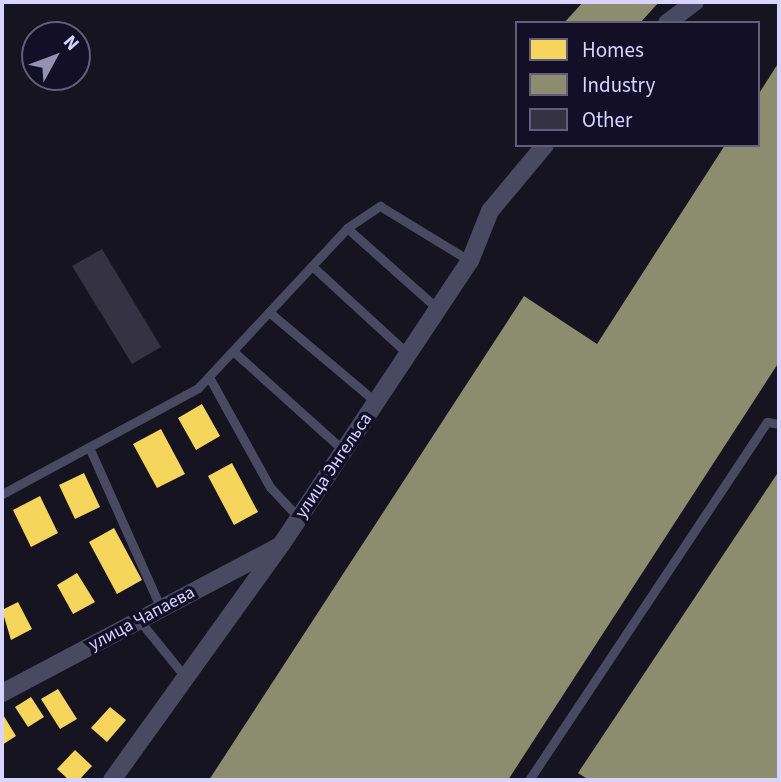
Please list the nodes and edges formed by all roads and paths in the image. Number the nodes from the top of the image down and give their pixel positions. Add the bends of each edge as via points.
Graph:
1 (695, 2) edge
2 (670, 21) edge
3 (543, 147) edge
4 (347, 228) junction
5 (470, 261) junction
6 (312, 266) junction
7 (438, 309) junction
8 (269, 313) junction
9 (233, 351) junction
10 (408, 354) junction
11 (209, 377) junction
12 (376, 402) junction
13 (779, 424) edge
14 (89, 447) junction
15 (344, 450) junction
16 (2, 494) edge
17 (299, 518) junction
18 (281, 545) junction
19 (160, 609) junction
20 (139, 620) junction
21 (186, 678) junction
22 (2, 693) edge
23 (112, 780) edge
24 (528, 780) edge

1 - 2 street
3 - 5 street, улица Энгельса via 490,211
4 - 5 lane via 380,206
4 - 6 lane
4 - 7 lane
5 - 7 street, улица Энгельса
6 - 8 lane
6 - 10 lane
7 - 10 street, улица Энгельса
8 - 9 lane
8 - 12 lane
9 - 11 lane
9 - 15 lane
10 - 12 street, улица Энгельса
11 - 14 lane
11 - 17 lane via 270,487
12 - 15 street, улица Энгельса
13 - 24 lane via 767,422
14 - 16 lane
14 - 19 lane
15 - 17 street, улица Энгельса
17 - 18 street, улица Энгельса
18 - 19 street, улица Чапаева
18 - 21 street, улица Энгельса
19 - 20 street, улица Чапаева
20 - 21 lane
20 - 22 street, улица Чапаева
21 - 23 street, улица Энгельса

